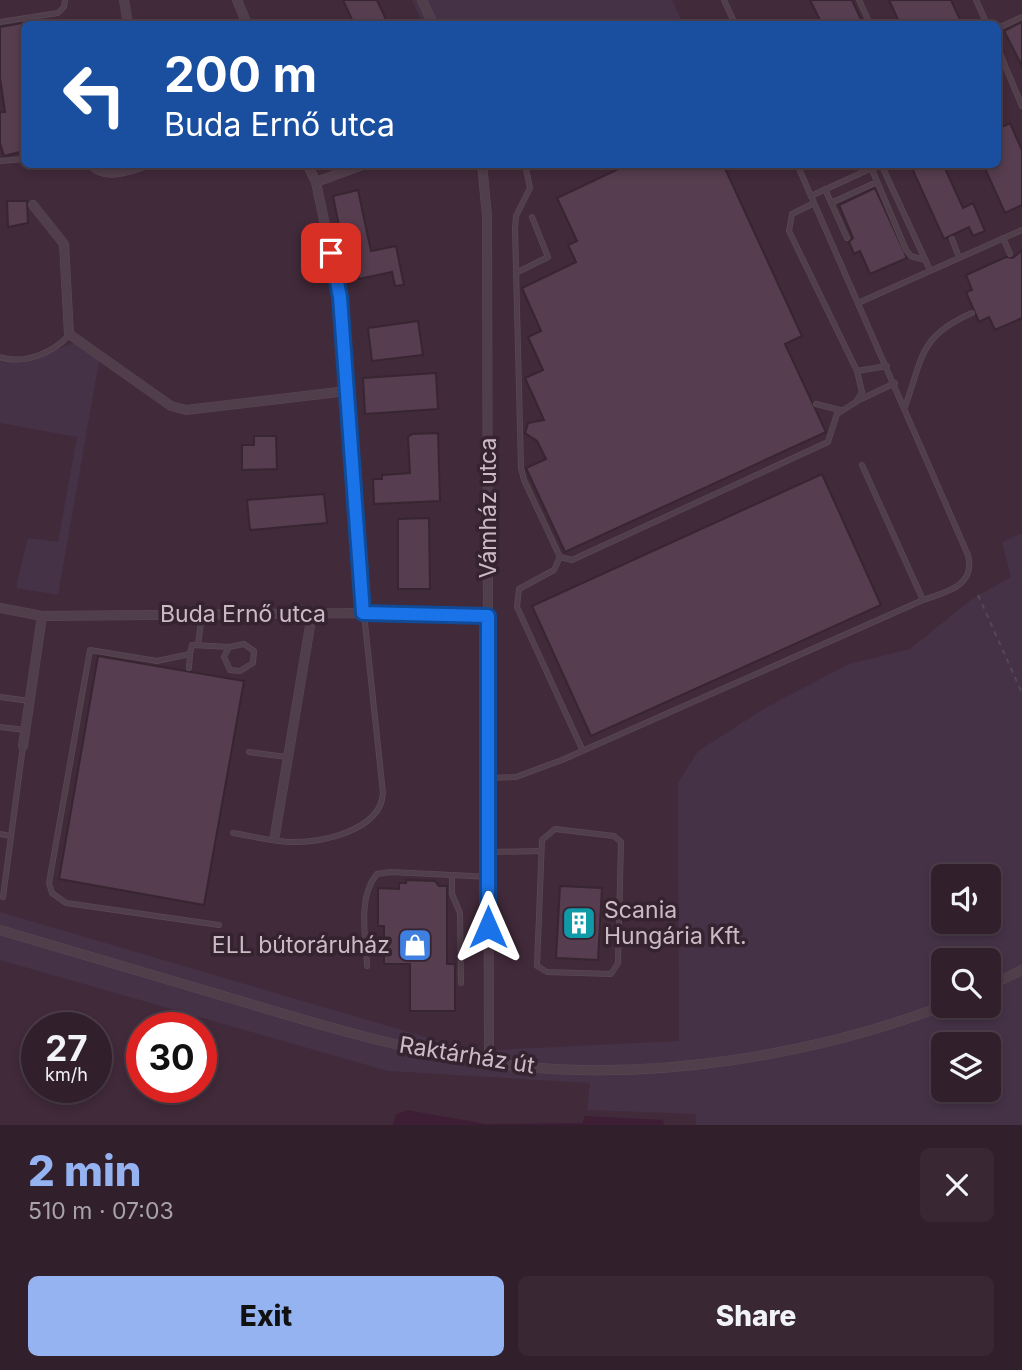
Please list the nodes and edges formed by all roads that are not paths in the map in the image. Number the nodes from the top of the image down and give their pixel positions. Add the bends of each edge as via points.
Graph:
1 (65, 0) edge
2 (124, 0) edge
3 (237, 0) edge
4 (422, 0) edge
5 (724, 0) edge
6 (859, 0) edge
7 (975, 0) edge
8 (1022, 17) edge
9 (128, 21) edge
10 (246, 21) edge
11 (432, 21) edge
12 (734, 21) edge
13 (869, 21) edge
14 (986, 21) edge
15 (0, 22) edge
16 (1001, 27) edge
17 (1001, 56) edge
18 (1022, 106) edge
19 (21, 159) edge
20 (0, 161) edge
21 (95, 168) edge
22 (134, 168) edge
23 (309, 168) edge
24 (355, 168) edge
25 (482, 168) edge
26 (526, 168) edge
27 (799, 168) edge
28 (870, 168) edge
29 (874, 168) edge
30 (883, 168) edge
31 (877, 182) junction
32 (316, 183) junction
33 (825, 189) junction
34 (811, 196) junction
35 (831, 202) junction
36 (814, 203) junction
37 (33, 205) dead end
38 (532, 217) dead end
39 (1022, 230) edge
40 (1003, 238) junction
41 (847, 239) dead end
42 (952, 239) dead end
43 (1010, 254) dead end
44 (959, 257) junction
45 (925, 260) junction
46 (930, 270) junction
47 (516, 273) junction
48 (858, 303) junction
49 (972, 313) dead end
50 (69, 334) junction
51 (0, 357) edge
52 (887, 366) junction
53 (857, 371) junction
54 (895, 383) junction
55 (347, 391) junction
56 (856, 402) junction
57 (816, 404) dead end
58 (905, 408) junction
59 (841, 410) junction
60 (862, 466) dead end
61 (560, 557) junction
62 (923, 600) junction
63 (0, 608) edge
64 (363, 613) junction
65 (202, 614) junction
66 (312, 614) junction
67 (42, 616) junction
68 (488, 616) junction
69 (198, 645) junction
70 (229, 647) junction
71 (191, 654) junction
72 (189, 668) dead end
73 (0, 697) edge
74 (30, 701) junction
75 (0, 727) edge
76 (26, 730) junction
77 (23, 746) joint
78 (583, 751) junction
79 (249, 752) dead end
80 (288, 757) junction
81 (489, 778) junction
82 (233, 833) dead end
83 (0, 834) edge
84 (275, 835) dead end
85 (11, 836) junction
86 (541, 851) junction
87 (488, 852) junction
88 (452, 875) junction
89 (488, 877) junction
90 (3, 879) edge
91 (3, 897) dead end
92 (219, 925) dead end
93 (0, 930) edge
94 (367, 966) dead end
95 (1022, 970) edge
96 (1001, 980) edge
97 (461, 983) dead end
98 (931, 1010) edge
99 (489, 1062) junction

1 - 15 lane via 62,12
2 - 9 street
3 - 10 street
4 - 11 street
5 - 12 lane
6 - 13 lane
7 - 14 lane
8 - 16 lane
17 - 18 lane
19 - 20 lane
21 - 22 street via 112,174
23 - 32 street
24 - 32 street
25 - 68 street, Vámház utca via 487,207
26 - 47 lane via 530,188 515,220
27 - 34 lane
28 - 33 lane
29 - 31 lane
30 - 45 lane
31 - 35 lane
31 - 45 lane via 908,254
32 - 55 street via 340,297
33 - 34 lane
33 - 35 lane
34 - 36 lane
35 - 41 lane
36 - 48 lane
36 - 53 lane via 792,214 789,231
37 - 50 street via 64,244
38 - 47 lane via 548,257
39 - 40 lane
40 - 43 lane
40 - 44 lane
42 - 44 lane
44 - 46 lane
45 - 46 lane
46 - 48 lane
47 - 61 lane via 522,475
48 - 52 lane
49 - 58 lane via 947,323 932,337
50 - 51 lane via 55,348 31,357
50 - 55 street via 181,410
52 - 53 lane
52 - 54 lane
53 - 56 lane via 862,392
54 - 56 lane
54 - 58 lane
55 - 64 street
56 - 59 lane
57 - 59 lane
58 - 62 lane via 970,566 957,587
59 - 61 lane via 828,442 572,560
60 - 62 lane
61 - 78 lane via 554,570 519,589 516,601
62 - 78 lane
63 - 67 street, Buda Ernő utca
64 - 66 street, Buda Ernő utca
64 - 68 street, Buda Ernő utca
64 - 82 lane via 381,804 360,825 320,839 290,842
65 - 66 street, Buda Ernő utca
65 - 67 street, Buda Ernő utca
65 - 69 lane
66 - 80 street
67 - 74 street
68 - 81 street, Vámház utca
69 - 70 lane
69 - 71 lane via 192,645
70 - 70 lane via 247,645 255,655 253,663 240,671 230,670 223,657
71 - 72 lane
71 - 92 lane via 157,661 90,650 49,883 52,893 66,903
73 - 74 lane
74 - 76 street
75 - 76 lane
76 - 77 street
77 - 85 lane
78 - 81 lane via 516,777
79 - 80 lane
80 - 84 street
81 - 87 street, Vámház utca
83 - 85 lane
85 - 90 lane
86 - 86 lane via 544,835 555,829 619,838 618,963 611,974 543,971 537,965
86 - 87 lane
87 - 89 street, Vámház utca
88 - 89 lane
88 - 94 lane via 377,874 365,900
88 - 97 lane via 452,894 460,913
89 - 99 street, Vámház utca
90 - 91 lane
93 - 99 street, Raktárház út via 348,1032
95 - 96 street
98 - 99 street, Raktárház út via 870,1031 754,1056 590,1069

